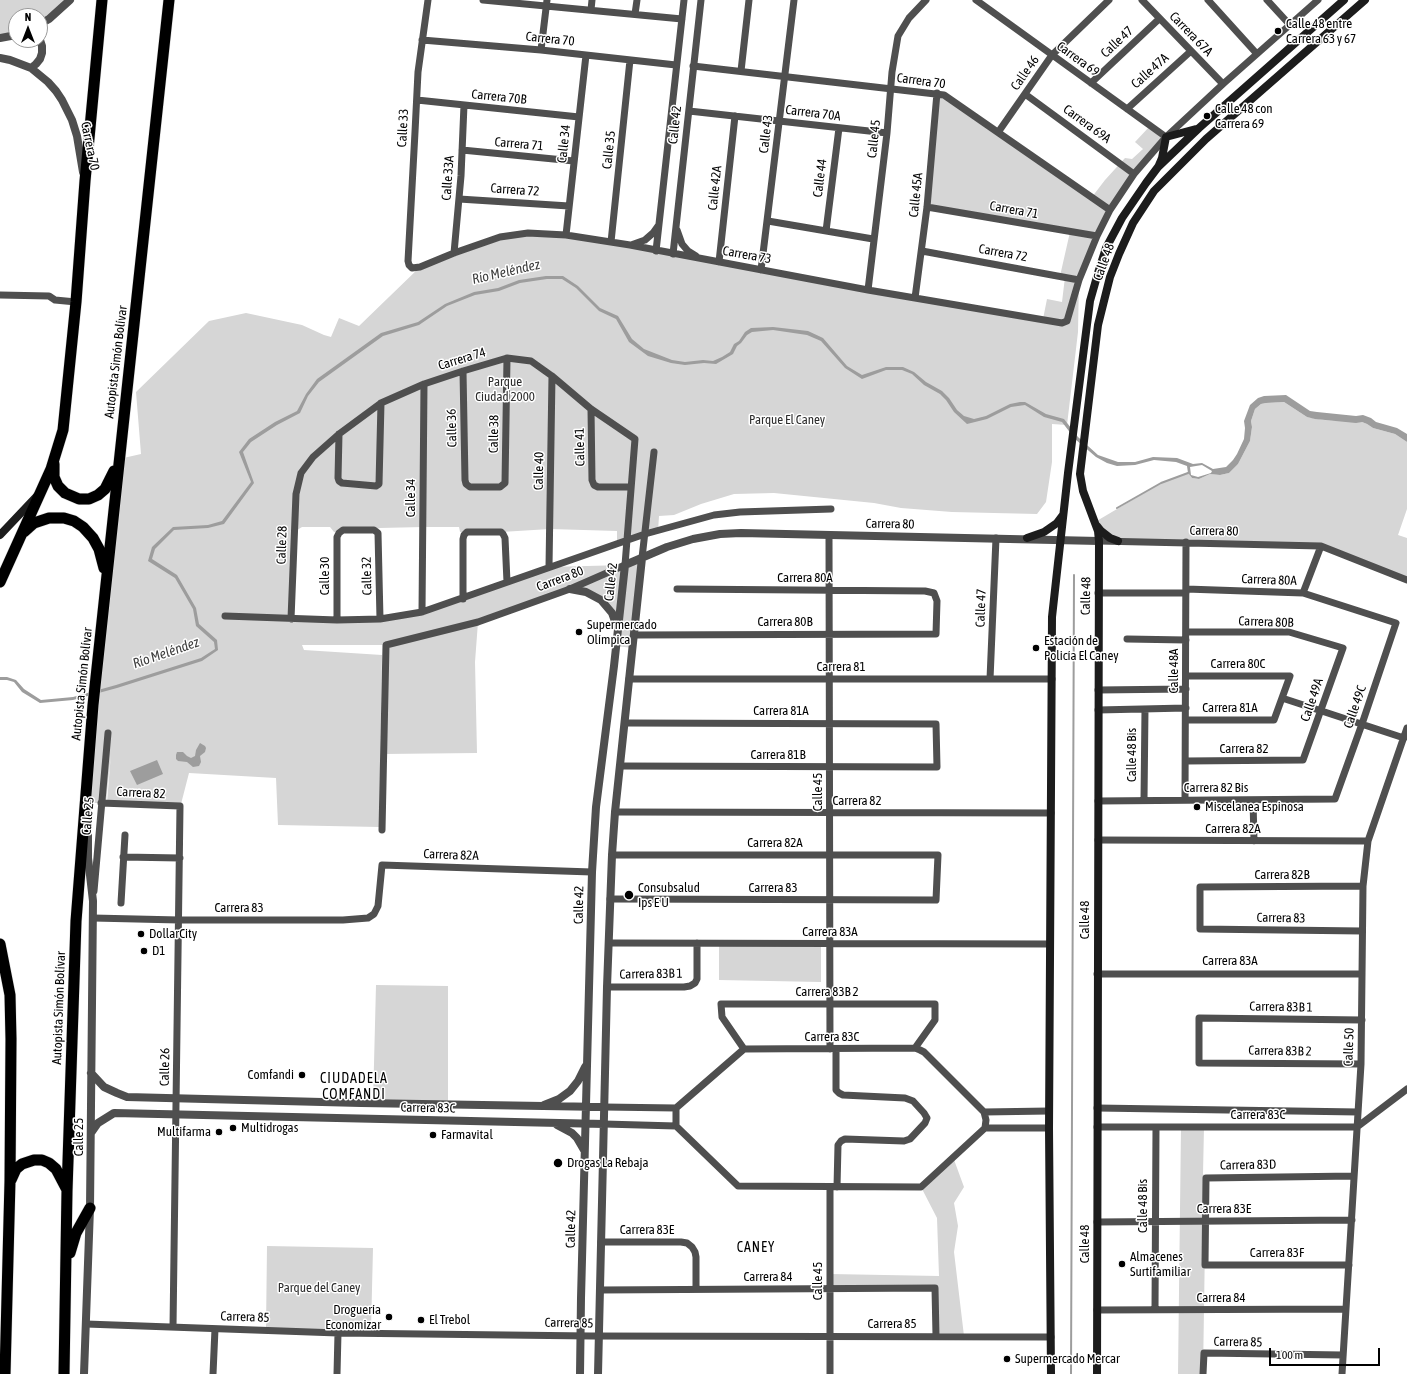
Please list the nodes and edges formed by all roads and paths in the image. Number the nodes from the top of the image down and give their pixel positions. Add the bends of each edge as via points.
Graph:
1 (70, 0) edge
2 (102, 0) edge
3 (169, 0) edge
4 (428, 0) edge
5 (483, 0) edge
6 (592, 0) edge
7 (637, 0) edge
8 (684, 0) edge
9 (701, 0) edge
10 (749, 0) edge
11 (794, 0) edge
12 (926, 0) edge
13 (976, 0) edge
14 (990, 0) edge
15 (1109, 0) edge
16 (1142, 0) edge
17 (1208, 0) edge
18 (1267, 0) edge
19 (1318, 0) edge
20 (1344, 0) edge
21 (1364, 0) edge
22 (547, 3) edge
23 (984, 6) junction
24 (591, 10) junction
25 (636, 14) junction
26 (682, 19) junction
27 (1159, 19) junction
28 (48, 20) edge
29 (1290, 25) junction
30 (422, 40) junction
31 (42, 48) edge
32 (541, 50) junction
33 (1191, 50) junction
34 (1257, 54) junction
35 (586, 55) junction
36 (1052, 55) junction
37 (0, 58) edge
38 (630, 60) junction
39 (676, 65) junction
40 (694, 66) junction
41 (31, 68) junction
42 (741, 71) junction
43 (786, 76) junction
44 (1091, 83) junction
45 (1223, 84) junction
46 (891, 89) junction
47 (937, 93) junction
48 (1025, 94) junction
49 (417, 100) junction
50 (464, 105) junction
51 (1126, 109) junction
52 (689, 111) junction
53 (734, 116) junction
54 (579, 117) junction
55 (780, 121) junction
56 (839, 128) junction
57 (1199, 128) junction
58 (999, 131) junction
59 (887, 133) junction
60 (1166, 137) junction
61 (462, 150) junction
62 (574, 161) junction
63 (1158, 167) junction
64 (1134, 174) junction
65 (85, 181) junction
66 (459, 199) junction
67 (569, 206) junction
68 (927, 207) junction
69 (1110, 210) junction
70 (768, 221) junction
71 (659, 222) junction
72 (676, 225) junction
73 (826, 231) junction
74 (566, 235) junction
75 (1097, 236) junction
76 (873, 239) junction
77 (612, 242) junction
78 (630, 245) junction
79 (656, 251) junction
80 (922, 251) junction
81 (454, 252) junction
82 (673, 254) junction
83 (701, 259) junction
84 (719, 262) junction
85 (420, 267) joint
86 (761, 270) junction
87 (1079, 280) junction
88 (868, 290) junction
89 (0, 295) edge
90 (915, 298) junction
91 (76, 302) junction
92 (1069, 316) joint
93 (507, 358) junction
94 (463, 371) junction
95 (552, 376) junction
96 (424, 384) junction
97 (381, 404) junction
98 (591, 409) junction
99 (339, 434) junction
100 (635, 440) joint
101 (60, 441) junction
102 (654, 452) dead end
103 (119, 459) junction
104 (301, 473) joint
105 (466, 484) joint
106 (631, 487) junction
107 (40, 493) junction
108 (831, 509) dead end
109 (1064, 512) junction
110 (1095, 522) junction
111 (378, 533) joint
112 (645, 534) junction
113 (829, 534) junction
114 (0, 535) edge
115 (996, 538) junction
116 (1027, 538) junction
117 (1061, 540) junction
118 (1099, 541) junction
119 (1118, 541) junction
120 (627, 542) junction
121 (1186, 542) junction
122 (16, 544) junction
123 (1321, 546) junction
124 (642, 558) junction
125 (625, 565) junction
126 (549, 567) junction
127 (106, 578) junction
128 (1407, 580) edge
129 (0, 582) edge
130 (507, 582) junction
131 (570, 589) junction
132 (676, 590) dead end
133 (830, 590) junction
134 (1186, 591) junction
135 (1303, 592) junction
136 (1098, 594) junction
137 (463, 599) junction
138 (422, 612) junction
139 (225, 616) dead end
140 (291, 619) junction
141 (380, 619) junction
142 (337, 620) junction
143 (1396, 623) joint
144 (618, 629) junction
145 (1186, 632) junction
146 (830, 634) junction
147 (936, 634) joint
148 (634, 635) junction
149 (1128, 639) dead end
150 (1186, 640) junction
151 (1342, 648) joint
152 (1186, 676) junction
153 (629, 679) junction
154 (830, 679) junction
155 (990, 679) junction
156 (1052, 679) junction
157 (1186, 689) junction
158 (1098, 690) junction
159 (1282, 698) junction
160 (1186, 708) junction
161 (1145, 709) junction
162 (1098, 710) junction
163 (1322, 710) junction
164 (1186, 720) junction
165 (625, 723) junction
166 (830, 723) junction
167 (1362, 724) junction
168 (1407, 728) edge
169 (108, 733) dead end
170 (1404, 738) junction
171 (88, 760) junction
172 (1303, 760) joint
173 (1186, 761) junction
174 (620, 766) junction
175 (830, 767) junction
176 (936, 767) joint
177 (1335, 799) joint
178 (1144, 800) junction
179 (1185, 800) junction
180 (1253, 800) junction
181 (1098, 801) junction
182 (101, 803) junction
183 (180, 806) joint
184 (615, 812) junction
185 (830, 813) junction
186 (1051, 813) junction
187 (382, 830) dead end
188 (125, 836) dead end
189 (1098, 840) junction
190 (1254, 841) junction
191 (1368, 841) junction
192 (612, 855) junction
193 (830, 855) junction
194 (123, 857) junction
195 (180, 858) junction
196 (592, 872) junction
197 (1363, 886) junction
198 (610, 900) junction
199 (830, 900) junction
200 (936, 900) joint
201 (93, 901) junction
202 (121, 903) dead end
203 (378, 906) joint
204 (93, 918) junction
205 (179, 920) junction
206 (1200, 929) joint
207 (1362, 931) junction
208 (609, 943) junction
209 (697, 943) junction
210 (0, 944) edge
211 (830, 944) junction
212 (1050, 944) junction
213 (1097, 974) junction
214 (1362, 974) junction
215 (607, 987) junction
216 (830, 1004) junction
217 (1362, 1020) junction
218 (915, 1048) junction
219 (744, 1049) junction
220 (833, 1049) junction
221 (587, 1056) junction
222 (1199, 1063) joint
223 (1361, 1064) junction
224 (91, 1073) junction
225 (1407, 1089) edge
226 (176, 1098) junction
227 (360, 1103) junction
228 (399, 1104) junction
229 (533, 1106) junction
230 (586, 1107) junction
231 (604, 1107) junction
232 (676, 1108) junction
233 (1097, 1108) junction
234 (1049, 1111) junction
235 (984, 1112) junction
236 (1358, 1112) junction
237 (176, 1114) junction
238 (360, 1119) junction
239 (398, 1120) junction
240 (550, 1123) junction
241 (585, 1124) junction
242 (604, 1124) junction
243 (676, 1126) junction
244 (1156, 1126) junction
245 (1097, 1127) junction
246 (1357, 1127) junction
247 (985, 1128) junction
248 (1049, 1128) junction
249 (91, 1133) junction
250 (585, 1152) junction
251 (1354, 1176) junction
252 (10, 1181) junction
253 (833, 1187) junction
254 (67, 1191) junction
255 (90, 1208) junction
256 (1352, 1220) junction
257 (1155, 1221) junction
258 (1206, 1221) junction
259 (1097, 1222) junction
260 (601, 1242) junction
261 (1205, 1265) joint
262 (1349, 1265) junction
263 (66, 1273) junction
264 (830, 1289) junction
265 (600, 1290) junction
266 (696, 1290) junction
267 (1346, 1309) junction
268 (1096, 1310) junction
269 (1155, 1310) junction
270 (86, 1324) junction
271 (173, 1327) junction
272 (215, 1328) junction
273 (338, 1333) junction
274 (581, 1335) junction
275 (599, 1336) junction
276 (830, 1336) junction
277 (936, 1336) junction
278 (1051, 1337) junction
279 (1343, 1355) junction
280 (5, 1374) edge
281 (64, 1374) edge
282 (84, 1374) edge
283 (214, 1374) edge
284 (337, 1374) edge
285 (580, 1374) edge
286 (598, 1374) edge
287 (830, 1374) edge
288 (1051, 1374) edge
289 (1096, 1374) edge
290 (1203, 1374) edge
291 (1342, 1374) edge

1 - 28 street
2 - 65 highway
3 - 103 highway, Autopista Simón Bolívar
4 - 30 street, Calle 33
5 - 22 street
6 - 24 street
7 - 25 street
8 - 26 street, Calle 42
9 - 40 street, Calle 42
10 - 42 street
11 - 43 street, Calle 43
12 - 46 street, Calle 45 via 909,18 898,36
13 - 23 street, Carrera 69
14 - 23 street
15 - 36 street, Calle 46
16 - 27 street, Carrera 67A
17 - 34 street
18 - 29 street
19 - 29 street, Calle 48
20 - 57 main road, Calle 48
21 - 110 main road, Calle 48 via 1166,177 1154,190 1133,223 1110,277 1098,325 1080,474 1083,491
22 - 24 street
22 - 32 street
23 - 36 street, Carrera 69
24 - 25 street
25 - 26 street
26 - 39 street, Calle 42
27 - 33 street, Carrera 67A
27 - 44 street, Calle 47
29 - 34 street, Calle 48
30 - 32 street, Carrera 70
30 - 49 street, Calle 33
31 - 41 street via 40,59
32 - 35 street, Carrera 70
33 - 45 street, Carrera 67A
33 - 51 street, Calle 47A
34 - 45 street, Calle 48
35 - 38 street, Carrera 70
35 - 54 street, Calle 34
36 - 44 street, Carrera 69
36 - 48 street, Calle 46
37 - 41 street, Carrera 70
38 - 39 street, Carrera 70
38 - 77 street, Calle 35
39 - 71 street, Calle 42
40 - 42 street, Carrera 70
40 - 52 street, Calle 42
41 - 65 street, Carrera 70 via 52,87 68,110 77,136
42 - 43 street, Carrera 70
43 - 46 street, Carrera 70
43 - 55 street, Calle 43
44 - 51 street, Carrera 69
45 - 60 street, Calle 48
46 - 47 street, Carrera 70
46 - 59 street, Calle 45
47 - 58 street, Carrera 70 via 950,97
47 - 68 street, Calle 45A
48 - 58 street, Calle 46
48 - 64 street, Carrera 69A
49 - 50 street, Carrera 70B
49 - 85 street, Calle 33 via 408,264 410,267
50 - 54 street, Carrera 70B
50 - 61 street, Calle 33A
51 - 60 street, Carrera 69
52 - 53 street, Carrera 70A
52 - 72 street, Calle 42
53 - 55 street, Carrera 70A
53 - 84 street, Calle 42A
54 - 62 street, Calle 34
55 - 56 street, Carrera 70A
55 - 70 street, Calle 43
56 - 59 street, Carrera 70A
56 - 73 street, Calle 44
57 - 60 main road
57 - 63 main road, Calle 48
58 - 69 street, Carrera 70
59 - 76 street, Calle 45
60 - 63 main road
60 - 64 street, Calle 48
61 - 62 street, Carrera 71
61 - 66 street, Calle 33A
62 - 67 street, Calle 34
63 - 109 main road, Calle 48 via 1122,218 1106,248 1090,301
64 - 69 street, Calle 48
65 - 91 highway
66 - 67 street, Carrera 72
66 - 81 street, Calle 33A
67 - 74 street, Calle 34
68 - 75 street, Carrera 71
68 - 80 street, Calle 45A
69 - 75 street, Calle 48
70 - 73 street
70 - 86 street, Calle 43
71 - 78 street via 656,230 648,238
71 - 79 street, Calle 42
72 - 82 street, Calle 42
72 - 83 street via 685,248
73 - 76 street
74 - 77 street, Carrera 73
74 - 81 street, Carrera 73 via 510,235
75 - 87 street, Calle 48
76 - 88 street, Calle 45
77 - 78 street, Carrera 73
78 - 79 street, Carrera 73
79 - 82 street, Carrera 73
80 - 87 street, Carrera 72
80 - 90 street, Calle 45A
81 - 85 street, Carrera 73
82 - 83 street, Carrera 73
83 - 84 street, Carrera 73
84 - 86 street, Carrera 73
86 - 88 street, Carrera 73
87 - 92 street, Calle 48
88 - 90 street, Carrera 73
89 - 91 street via 48,296 55,300
90 - 92 street, Carrera 73 via 1062,323 1067,321
91 - 101 highway
93 - 94 street, Carrera 74
93 - 95 street, Carrera 74 via 531,361
93 - 105 street, Calle 38 via 505,483 500,487 470,487
94 - 96 street, Carrera 74
94 - 105 street, Calle 36
95 - 98 street, Carrera 74
95 - 126 street, Calle 40
96 - 97 street, Carrera 74
96 - 138 street, Calle 34
97 - 99 street, Carrera 74
97 - 99 street via 379,484 376,486 339,481
98 - 100 street, Carrera 74
98 - 106 street, Calle 41 via 594,485
99 - 104 street, Carrera 74 via 313,457
100 - 106 street, Calle 42
101 - 103 highway via 54,477 61,490 74,498 89,499 105,489
101 - 107 highway
102 - 112 street
103 - 127 highway, Autopista Simón Bolívar
104 - 140 street, Calle 28 via 296,494
106 - 120 street, Calle 42
107 - 114 main road
107 - 122 highway
108 - 112 street, Carrera 80 via 714,515
109 - 116 main road via 1062,518 1052,527
109 - 117 main road, Calle 48
110 - 118 main road, Calle 48
110 - 119 main road via 1101,531
111 - 141 street, Calle 32
111 - 142 street, Calle 30 via 374,530 343,530 337,537
112 - 120 street, Carrera 80
112 - 124 street
113 - 115 street, Carrera 80
113 - 124 street, Carrera 80 via 720,534 686,541
113 - 133 street, Calle 45
115 - 116 street, Carrera 80
115 - 155 street, Calle 47
116 - 117 street, Carrera 80
117 - 118 street, Carrera 80
117 - 156 main road, Calle 48 via 1052,618
118 - 119 street, Carrera 80
118 - 136 main road, Calle 48
119 - 121 street, Carrera 80
120 - 125 street, Calle 42
120 - 126 street, Carrera 80
121 - 123 street, Carrera 80
121 - 134 street, Calle 48A
122 - 127 highway via 26,529 34,523 55,517 69,519 83,527 93,538 102,556
122 - 129 highway
123 - 128 street, Carrera 80
123 - 135 street
124 - 125 street, Carrera 80
124 - 148 street
125 - 131 street, Carrera 80
125 - 144 street, Calle 42
126 - 130 street, Carrera 80
127 - 171 highway, Autopista Simón Bolívar
130 - 137 street, Carrera 80
130 - 137 street via 503,534 467,532 464,535
131 - 144 street via 586,592 601,600 612,613
131 - 187 street, Carrera 80 via 478,622 386,645
132 - 133 street, Carrera 80A
133 - 146 street, Calle 45
133 - 147 street, Carrera 80A via 934,592
134 - 135 street, Carrera 80A
134 - 136 street, Carrera 80A
134 - 145 street, Calle 48A
135 - 143 street, Carrera 80A
136 - 158 main road, Calle 48
137 - 138 street, Carrera 80
138 - 141 street, Carrera 80
139 - 140 street, Carrera 80
140 - 142 street, Carrera 80
141 - 142 street, Carrera 80
143 - 167 street, Calle 49C
144 - 196 street, Calle 42 via 596,807
145 - 150 street, Calle 48A
145 - 151 street, Carrera 80B via 1289,632
146 - 147 street, Carrera 80B
146 - 148 street, Carrera 80B
146 - 154 street, Calle 45
148 - 153 street
149 - 150 street
150 - 152 street, Calle 48A
151 - 163 street, Calle 49A
152 - 157 street, Calle 48A
152 - 159 street, Carrera 80C via 1290,676
153 - 154 street, Carrera 81
153 - 165 street
154 - 155 street, Carrera 81
154 - 166 street, Calle 45
155 - 156 street, Carrera 81
156 - 186 main road, Calle 48
157 - 158 street
157 - 160 street, Calle 48A
158 - 162 main road, Calle 48
159 - 163 street
159 - 164 street, Carrera 81A via 1274,720
160 - 161 street
160 - 164 street, Calle 48A
161 - 162 street
161 - 178 street, Calle 48 Bis
162 - 181 main road, Calle 48
163 - 167 street
163 - 172 street, Calle 49A
164 - 173 street, Calle 48A
165 - 166 street, Carrera 81A
165 - 174 street
166 - 175 street, Calle 45
166 - 176 street, Carrera 81A via 936,724
167 - 170 street
167 - 177 street, Calle 49C
168 - 170 street, Calle 50
169 - 182 street, Calle 25
170 - 191 street, Calle 50
171 - 201 street, Calle 25 via 88,858
171 - 254 highway, Autopista Simón Bolívar via 76,921
172 - 173 street, Carrera 82
173 - 179 street, Calle 48A
174 - 175 street, Carrera 81B
174 - 184 street
175 - 176 street, Carrera 81B
175 - 185 street, Calle 45
177 - 180 street, Carrera 82 Bis
178 - 179 street, Carrera 82 Bis
178 - 181 street, Carrera 82 Bis
179 - 180 street, Carrera 82 Bis
180 - 190 street
181 - 189 main road, Calle 48
182 - 183 street, Carrera 82
182 - 201 street, Calle 25
183 - 195 street, Calle 26
184 - 185 street, Carrera 82
184 - 192 street
185 - 186 street, Carrera 82
185 - 193 street, Calle 45
186 - 212 main road, Calle 48
188 - 194 street
189 - 190 street, Carrera 82A
189 - 213 main road, Calle 48
190 - 191 street, Carrera 82A
191 - 197 street, Calle 50
192 - 193 street, Carrera 82A
192 - 198 street
193 - 199 street, Calle 45
193 - 200 street, Carrera 82A via 938,855
194 - 195 street
194 - 202 street
195 - 205 street, Calle 26
196 - 203 street, Carrera 82A via 382,865
196 - 221 street, Calle 42
197 - 206 street, Carrera 82B via 1200,887
197 - 207 street, Calle 50
198 - 199 street, Carrera 83
198 - 208 street
199 - 200 street, Carrera 83
199 - 211 street, Calle 45
201 - 204 street, Calle 25
203 - 205 street, Carrera 83 via 374,914 368,918 343,920
204 - 205 street, Carrera 83
204 - 224 street, Calle 25
205 - 226 street, Calle 26
206 - 207 street, Carrera 83
207 - 214 street, Calle 50
208 - 209 street, Carrera 83A
208 - 215 street
209 - 211 street, Carrera 83A
209 - 215 street, Carrera 83B 1 via 698,974 695,983 684,987
210 - 252 highway via 10,995
211 - 212 street, Carrera 83A
211 - 216 street, Calle 45
212 - 234 main road, Calle 48
213 - 214 street, Carrera 83A
213 - 233 main road, Calle 48
214 - 217 street, Calle 50
215 - 231 street
216 - 218 street, Carrera 83B 2 via 935,1004 935,1020
216 - 219 street, Carrera 83B 2 via 720,1004 722,1017
216 - 220 street, Calle 45
217 - 222 street, Carrera 83B 1 via 1199,1018
217 - 223 street, Calle 50
218 - 220 street, Carrera 83C
218 - 235 street via 924,1052
219 - 220 street, Carrera 83C
219 - 232 street
220 - 253 street, Calle 45 via 836,1090 839,1093 905,1098 913,1101 927,1118 910,1139 904,1141 841,1141 838,1145
221 - 229 street via 584,1069 570,1091 559,1099
221 - 230 street, Calle 42
222 - 223 street, Carrera 83B 2
223 - 236 street, Calle 50
224 - 226 street, Carrera 83C via 104,1087 127,1097
224 - 249 street, Calle 25
225 - 246 street
226 - 227 street, Carrera 83C
226 - 237 street, Calle 26
227 - 228 street, Carrera 83C
227 - 238 street via 365,1106 366,1111
228 - 229 street, Carrera 83C
228 - 239 street via 393,1112
229 - 230 street, Carrera 83C
230 - 231 street, Carrera 83C
230 - 241 street, Calle 42
231 - 232 street, Carrera 83C
231 - 242 street
232 - 243 street
233 - 236 street, Carrera 83C
233 - 245 main road, Calle 48
234 - 235 street
234 - 248 main road, Calle 48
235 - 247 street
236 - 246 street, Calle 50
237 - 238 street, Carrera 83C
237 - 249 street, Carrera 83C via 114,1113 98,1124
237 - 271 street, Calle 26
238 - 239 street, Carrera 83C
239 - 240 street, Carrera 83C
240 - 241 street, Carrera 83C
240 - 250 street via 572,1132
241 - 242 street, Carrera 83C
241 - 250 street, Calle 42
242 - 243 street, Carrera 83C
242 - 260 street
243 - 253 street via 738,1186
244 - 245 street, Carrera 83C
244 - 246 street, Carrera 83C
244 - 257 street, Calle 48 Bis
245 - 259 main road, Calle 48
246 - 251 street, Calle 50
247 - 248 street
247 - 253 street via 921,1187
248 - 278 main road, Calle 48
249 - 255 street, Calle 25
250 - 274 street, Calle 42
251 - 256 street, Calle 50
251 - 258 street, Carrera 83D via 1206,1178
252 - 254 highway via 22,1164 42,1160 58,1172
252 - 280 highway
253 - 264 street, Calle 45
254 - 263 highway, Autopista Simón Bolívar
255 - 263 highway via 76,1233
255 - 270 street, Calle 25
256 - 258 street, Carrera 83E
256 - 262 street, Calle 50
257 - 258 street, Carrera 83E
257 - 259 street, Carrera 83E
257 - 269 street, Calle 48 Bis
258 - 261 street, Carrera 83D
259 - 268 main road, Calle 48
260 - 265 street
260 - 266 street, Carrera 83E via 687,1244 692,1247 696,1257
261 - 262 street, Carrera 83F
262 - 267 street, Calle 50
263 - 281 highway, Autopista Simón Bolívar
264 - 266 street, Carrera 84
264 - 276 street, Calle 45
264 - 277 street, Carrera 84 via 935,1288
265 - 266 street, Carrera 84
265 - 275 street
267 - 269 street, Carrera 84
267 - 279 street, Calle 50
268 - 269 street, Carrera 84
268 - 289 main road, Calle 48
270 - 271 street, Carrera 85
270 - 282 street, Calle 25
271 - 272 street, Carrera 85
272 - 273 street, Carrera 85
272 - 283 street
273 - 274 street, Carrera 85
273 - 284 street
274 - 275 street, Carrera 85
274 - 285 street, Calle 42
275 - 276 street, Carrera 85
275 - 286 street
276 - 277 street, Carrera 85
276 - 287 street, Calle 45
277 - 278 street, Carrera 85
278 - 288 main road, Calle 48
279 - 290 street, Carrera 85 via 1204,1353
279 - 291 street, Calle 50

